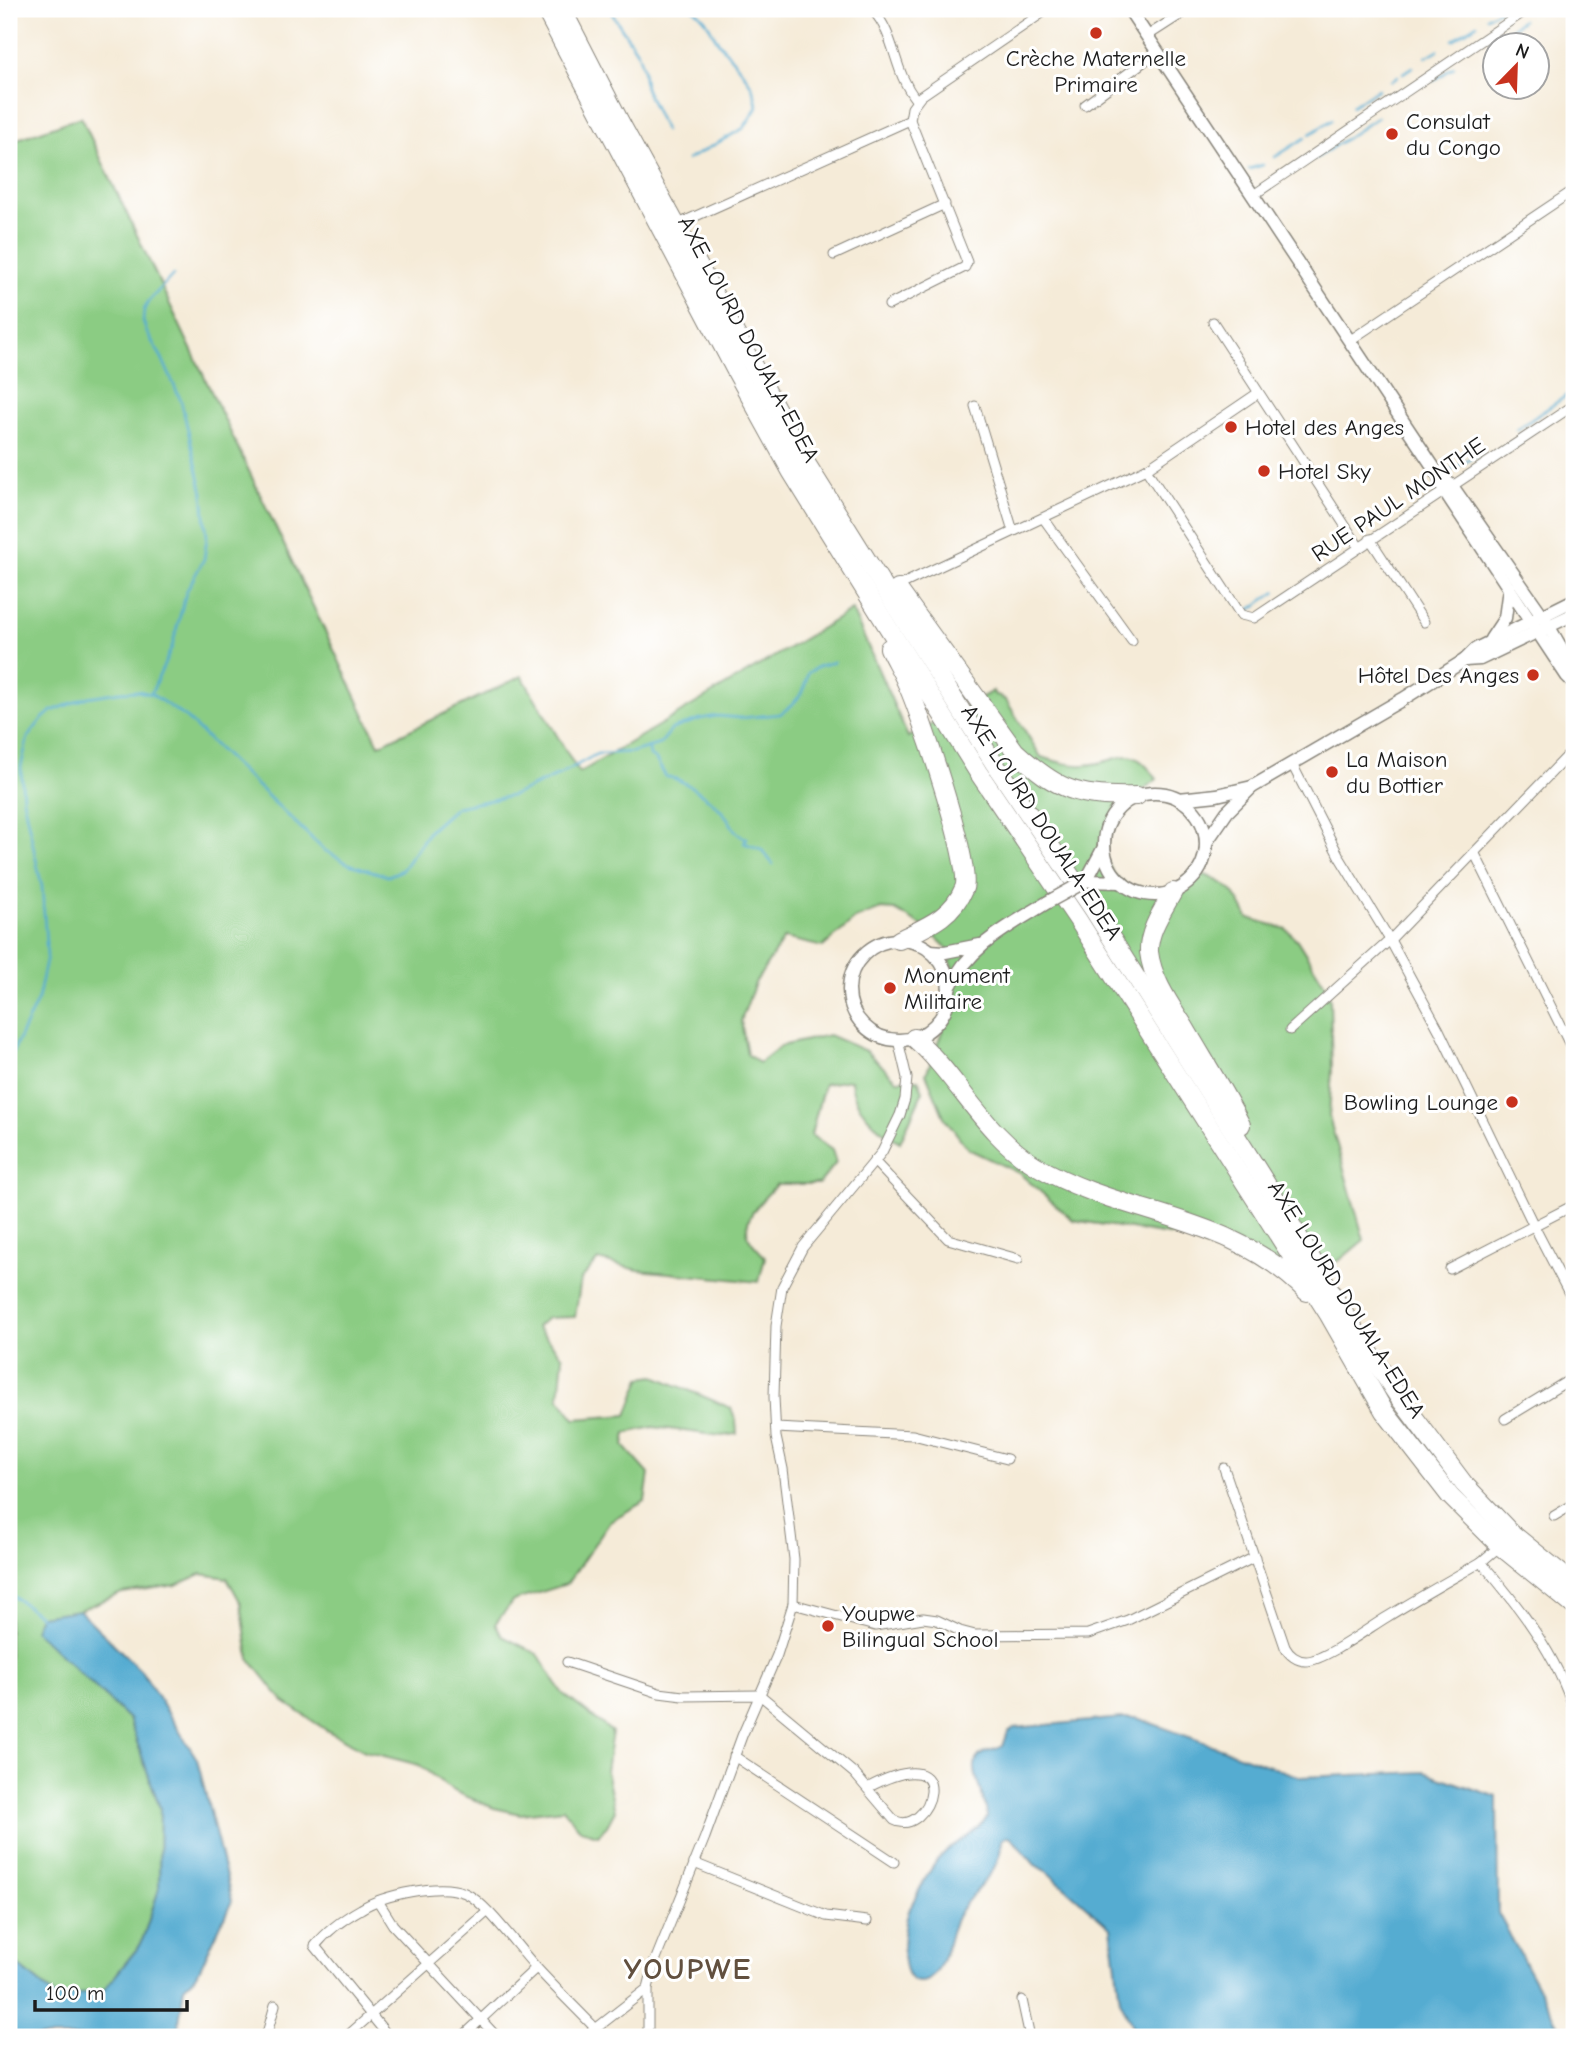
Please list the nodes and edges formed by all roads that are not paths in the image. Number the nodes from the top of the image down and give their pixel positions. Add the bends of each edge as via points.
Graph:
1 (545, 9) edge
2 (562, 9) edge
3 (872, 9) edge
4 (1048, 9) edge
5 (1129, 9) edge
6 (1189, 9) edge
7 (1528, 9) edge
8 (1147, 36) junction
9 (1157, 51) junction
10 (916, 100) junction
11 (1085, 105) dead end
12 (910, 120) junction
13 (1574, 190) edge
14 (1252, 196) junction
15 (945, 204) junction
16 (676, 225) junction
17 (834, 255) dead end
18 (889, 305) dead end
19 (1213, 323) dead end
20 (1349, 341) junction
21 (1258, 393) junction
22 (1574, 405) edge
23 (975, 406) dead end
24 (1146, 469) junction
25 (1448, 488) junction
26 (1044, 519) junction
27 (1013, 531) junction
28 (1370, 540) junction
29 (1359, 547) junction
30 (858, 561) junction
31 (896, 587) junction
32 (1509, 588) junction
33 (1574, 600) edge
34 (1574, 614) edge
35 (1424, 622) dead end
36 (1540, 623) junction
37 (1132, 641) dead end
38 (1487, 643) junction
39 (1574, 649) edge
40 (1465, 660) junction
41 (1574, 669) edge
42 (1574, 682) edge
43 (1574, 748) edge
44 (1292, 764) junction
45 (1252, 787) junction
46 (1137, 796) junction
47 (1179, 799) junction
48 (1206, 841) junction
49 (1104, 847) junction
50 (1475, 854) junction
51 (1086, 881) junction
52 (1122, 882) junction
53 (1173, 892) junction
54 (898, 940) junction
55 (1390, 940) junction
56 (980, 945) junction
57 (930, 951) junction
58 (949, 988) junction
59 (1290, 1030) dead end
60 (906, 1039) junction
61 (1574, 1053) edge
62 (874, 1161) junction
63 (1279, 1204) junction
64 (1574, 1205) edge
65 (1534, 1226) junction
66 (1018, 1259) dead end
67 (1450, 1269) dead end
68 (1574, 1303) edge
69 (1329, 1315) junction
70 (1574, 1377) edge
71 (1505, 1419) dead end
72 (776, 1428) junction
73 (1007, 1459) dead end
74 (1224, 1468) dead end
75 (1574, 1504) edge
76 (1553, 1516) dead end
77 (1500, 1546) junction
78 (1255, 1557) junction
79 (1481, 1562) junction
80 (1574, 1584) edge
81 (793, 1604) junction
82 (1574, 1606) edge
83 (567, 1662) dead end
84 (760, 1695) junction
85 (1574, 1711) edge
86 (734, 1756) junction
87 (869, 1787) junction
88 (894, 1862) dead end
89 (694, 1863) junction
90 (378, 1901) junction
91 (487, 1912) junction
92 (867, 1921) dead end
93 (429, 1965) junction
94 (537, 1968) junction
95 (648, 1988) junction
96 (1022, 2000) dead end
97 (275, 2005) dead end
98 (370, 2016) junction
99 (481, 2019) junction
100 (595, 2028) junction
101 (266, 2037) edge
102 (346, 2037) edge
103 (389, 2037) edge
104 (462, 2037) edge
105 (497, 2037) edge
106 (585, 2037) edge
107 (649, 2037) edge
108 (1030, 2037) edge

1 - 30 highway, AXE LOURD DOUALA-EDEA via 791,471
2 - 16 highway, AXE LOURD DOUALA-EDEA
3 - 10 street via 884,22 899,70
4 - 10 street
5 - 8 main road
6 - 8 street
7 - 14 street
8 - 9 main road
9 - 11 street
9 - 14 main road
10 - 12 street
12 - 15 street
12 - 16 street
13 - 20 street
14 - 20 main road
15 - 17 street
15 - 18 street via 965,267
16 - 30 highway, AXE LOURD DOUALA-EDEA
19 - 21 street
20 - 25 main road
21 - 24 street
21 - 29 street
22 - 25 street, RUE PAUL MONTHE
23 - 27 street
24 - 26 street
24 - 29 street, RUE PAUL MONTHE via 1241,615 1261,615
25 - 28 street, RUE PAUL MONTHE
25 - 32 main road
25 - 36 main road
26 - 27 street
26 - 37 street
27 - 31 street
28 - 29 street, RUE PAUL MONTHE
28 - 35 street
30 - 31 highway
30 - 54 highway via 945,791 966,885 954,908
30 - 63 highway, AXE LOURD DOUALA-EDEA via 1093,909
30 - 69 highway, AXE LOURD DOUALA-EDEA via 978,772 1078,920
31 - 46 highway via 1015,751 1035,770 1078,793
32 - 36 main road
32 - 38 main road via 1505,618
33 - 36 main road
34 - 36 main road
36 - 38 main road
36 - 40 main road via 1479,659
36 - 41 main road
36 - 42 main road
38 - 40 main road
39 - 41 main road
40 - 44 main road
43 - 50 street
44 - 45 main road
44 - 55 street via 1340,858
45 - 47 main road
45 - 48 main road
46 - 47 main road
46 - 49 main road via 1110,821
47 - 48 main road via 1202,824
48 - 53 main road via 1198,872
49 - 51 main road
49 - 52 main road
50 - 55 street
50 - 61 street
51 - 52 main road
51 - 56 main road, bridge
52 - 53 main road via 1138,892
53 - 63 highway via 1150,943 1152,967 1231,1105
54 - 57 main road
54 - 60 main road via 874,947 856,964 849,998 866,1027 881,1037
55 - 59 street
55 - 65 street
56 - 57 main road
56 - 58 main road
57 - 58 main road via 944,967
58 - 60 main road via 936,1024
60 - 62 street via 905,1099
60 - 69 highway via 935,1057 996,1132 1032,1163 1096,1192 1242,1243 1296,1281
62 - 66 street via 948,1239
62 - 72 street via 803,1247 782,1287 776,1326
63 - 80 highway, AXE LOURD DOUALA-EDEA via 1428,1438 1510,1532
64 - 65 street
65 - 67 street
65 - 68 street
69 - 77 highway, AXE LOURD DOUALA-EDEA via 1384,1411 1450,1496
70 - 71 street
72 - 73 street via 913,1434
72 - 81 street via 794,1559
74 - 78 street
75 - 76 street
77 - 79 street
77 - 82 highway, AXE LOURD DOUALA-EDEA
78 - 79 street via 1285,1647 1293,1657 1308,1661
78 - 81 street via 1128,1620 1088,1634 975,1635 923,1618 875,1626
79 - 85 street via 1528,1620 1567,1688
81 - 84 street
83 - 84 street via 659,1693
84 - 86 street
84 - 87 street
86 - 88 street
86 - 89 street
87 - 87 street via 894,1820 906,1824 919,1815 932,1789 929,1779 912,1772
89 - 92 street via 825,1916
89 - 95 street
90 - 91 street via 426,1890 453,1890 477,1900
90 - 93 street
90 - 98 street via 359,1909 315,1946
91 - 93 street
91 - 94 street
93 - 98 street
93 - 99 street
94 - 99 street
94 - 100 street
95 - 100 street
95 - 107 street
96 - 108 street
97 - 101 street
98 - 102 street
98 - 103 street
99 - 104 street
99 - 105 street
100 - 106 street

